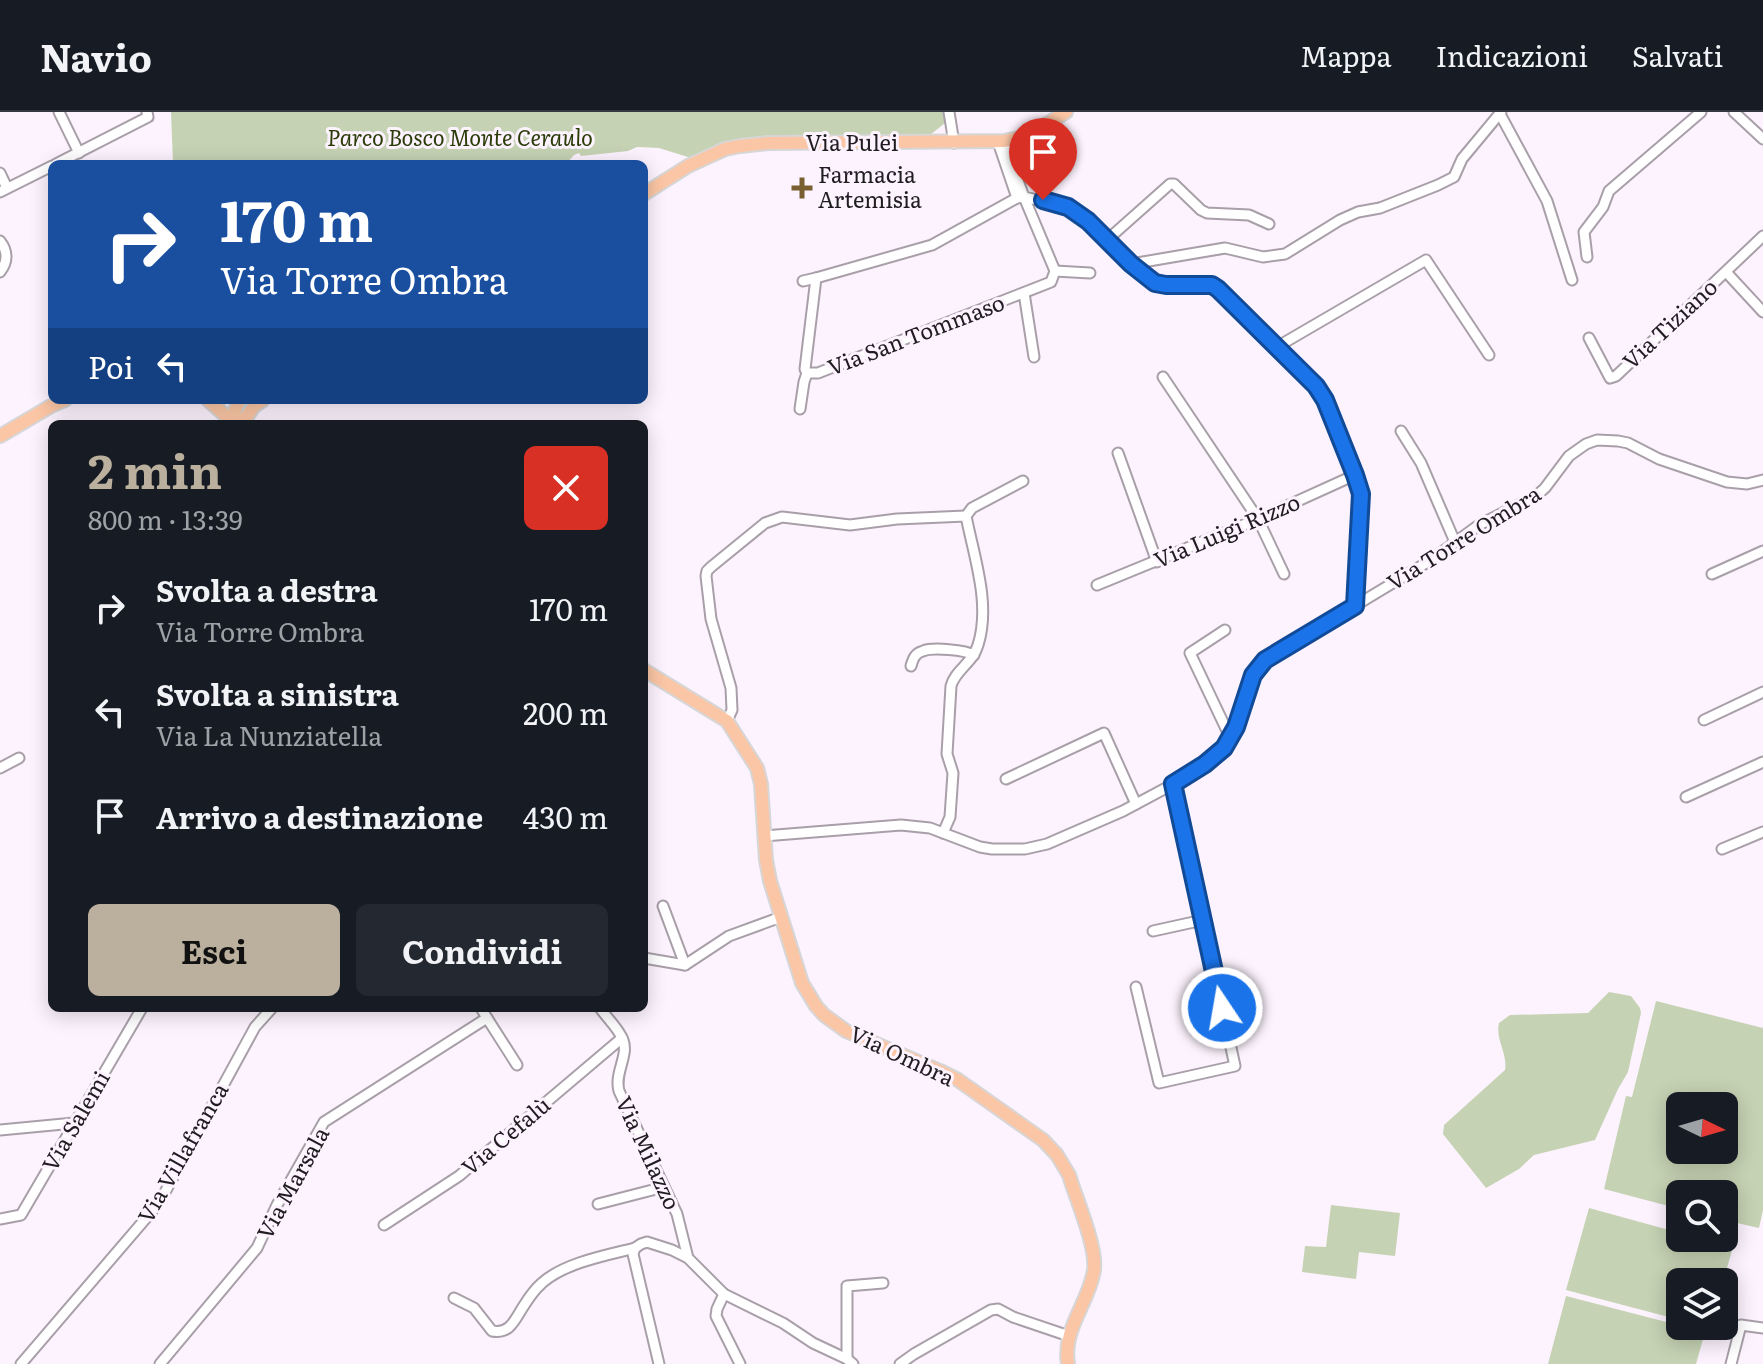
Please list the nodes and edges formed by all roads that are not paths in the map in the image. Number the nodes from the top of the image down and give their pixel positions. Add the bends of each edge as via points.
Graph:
1 (59, 112) edge
2 (147, 112) edge
3 (949, 112) edge
4 (1066, 112) edge
5 (1701, 112) edge
6 (1734, 112) edge
7 (1500, 113) edge
8 (1763, 139) edge
9 (1001, 142) junction
10 (954, 143) junction
11 (79, 153) junction
12 (64, 160) edge
13 (48, 168) edge
14 (0, 173) edge
15 (4, 190) edge
16 (648, 192) edge
17 (1021, 198) junction
18 (1269, 224) dead end
19 (1763, 236) edge
20 (1107, 240) junction
21 (0, 241) edge
22 (1587, 257) dead end
23 (1131, 264) junction
24 (1055, 271) junction
25 (0, 272) edge
26 (1726, 272) junction
27 (1090, 273) dead end
28 (816, 278) junction
29 (1572, 280) dead end
30 (803, 281) dead end
31 (1024, 293) junction
32 (1763, 312) edge
33 (1589, 338) dead end
34 (1275, 348) junction
35 (1489, 355) dead end
36 (1034, 357) dead end
37 (807, 373) junction
38 (1163, 377) dead end
39 (58, 404) edge
40 (214, 404) edge
41 (257, 404) edge
42 (800, 409) dead end
43 (238, 420) edge
44 (243, 420) edge
45 (1401, 431) dead end
46 (0, 436) edge
47 (1118, 453) dead end
48 (1355, 475) junction
49 (1763, 480) edge
50 (1023, 481) dead end
51 (966, 516) junction
52 (1258, 519) junction
53 (1455, 542) junction
54 (1763, 551) edge
55 (1157, 562) junction
56 (1284, 574) dead end
57 (1712, 574) dead end
58 (1097, 585) dead end
59 (1355, 606) junction
60 (1225, 630) dead end
61 (974, 655) junction
62 (911, 666) dead end
63 (648, 672) edge
64 (1763, 692) edge
65 (1704, 720) dead end
66 (727, 721) junction
67 (1230, 737) junction
68 (19, 758) dead end
69 (1763, 762) edge
70 (0, 768) edge
71 (1006, 779) dead end
72 (1173, 784) junction
73 (1686, 797) dead end
74 (1136, 804) junction
75 (1763, 832) edge
76 (943, 833) junction
77 (764, 836) junction
78 (1722, 849) dead end
79 (663, 906) dead end
80 (781, 917) junction
81 (1203, 920) junction
82 (1153, 931) dead end
83 (648, 959) edge
84 (685, 965) junction
85 (1136, 987) dead end
86 (140, 1012) edge
87 (268, 1012) edge
88 (483, 1012) edge
89 (603, 1012) edge
90 (487, 1018) junction
91 (622, 1038) junction
92 (517, 1065) dead end
93 (74, 1123) junction
94 (0, 1130) edge
95 (664, 1187) junction
96 (598, 1204) dead end
97 (0, 1219) edge
98 (384, 1225) dead end
99 (635, 1248) junction
100 (688, 1258) junction
101 (883, 1283) dead end
102 (724, 1294) junction
103 (454, 1298) dead end
104 (1763, 1328) edge
105 (1069, 1336) junction
106 (850, 1362) edge
107 (21, 1364) edge
108 (160, 1364) edge
109 (659, 1364) edge
110 (740, 1364) edge
111 (900, 1364) edge
112 (1068, 1364) edge
113 (1731, 1364) edge

1 - 11 street
2 - 11 street via 148,117
3 - 10 street
4 - 9 main road, Via Pulei via 1028,136
5 - 22 street via 1609,191 1584,232
6 - 8 street
7 - 23 street via 1462,159 1454,177 1340,220 1285,254 1263,257 1225,248
7 - 29 street via 1547,201
9 - 10 main road, Via Pulei
9 - 17 street
10 - 16 main road, Via Pulei via 740,146 699,160
11 - 12 street
13 - 15 street
14 - 15 street
17 - 20 street via 1068,207
17 - 24 street
17 - 28 street via 932,245
18 - 20 street via 1249,215 1207,213 1170,184
19 - 26 street, Via Tiziano
20 - 23 street
21 - 25 street via 7,260
23 - 34 street via 1159,284 1212,285
24 - 27 street
24 - 31 street, Via San Tommaso via 1051,282
26 - 32 street
26 - 33 street, Via Tiziano via 1616,376 1610,378
28 - 30 street
28 - 37 street, Via San Tommaso
31 - 36 street
31 - 37 street, Via San Tommaso
34 - 35 street via 1426,260
34 - 48 street via 1325,400
37 - 42 street
38 - 52 street
39 - 46 main road
40 - 43 main road
41 - 44 main road
45 - 53 street
47 - 55 street
48 - 52 street, Via Luigi Rizzo
48 - 59 street via 1361,494
49 - 53 street, Via Torre Ombra via 1727,482 1628,443 1597,440 1569,456 1536,496
50 - 51 street
51 - 61 street via 983,615
51 - 66 street via 850,525 782,517 765,523 711,567 706,576 711,619 733,701
52 - 55 street, Via Luigi Rizzo
52 - 56 street
53 - 59 street, Via Torre Ombra
54 - 57 street
55 - 58 street, Via Luigi Rizzo
59 - 67 street, Via Torre Ombra via 1265,660 1253,675
60 - 67 street via 1190,653
61 - 62 street via 926,650
61 - 76 street via 951,686 947,754 953,773 950,817
63 - 66 main road, Via Ombra
64 - 65 street
66 - 77 main road, Via Ombra via 760,776
67 - 72 street, Via Torre Ombra via 1205,764
68 - 70 street
69 - 73 street
71 - 74 street via 1104,733
72 - 74 street, Via Torre Ombra
72 - 81 street
74 - 76 street, Via Torre Ombra via 1025,849 980,847
75 - 78 street
76 - 77 street, Via Torre Ombra via 901,825
77 - 80 main road, Via Ombra via 767,872
79 - 84 street
80 - 84 street via 729,936
80 - 105 main road, Via Ombra via 802,983 824,1015 861,1039 958,1080 1043,1140 1064,1165 1094,1266
81 - 82 street
81 - 85 street via 1235,1066 1159,1083
83 - 84 street
86 - 93 street, Via Salemi
87 - 107 street, Via Villafranca via 255,1027 153,1210
88 - 90 street
89 - 91 street
90 - 92 street
90 - 108 street, Via Marsala via 324,1122 249,1259
91 - 95 street, Via Milazzo via 617,1083
91 - 98 street, Via Cefalù via 459,1176
93 - 94 street
93 - 97 street, Via Salemi via 21,1215
95 - 96 street
95 - 100 street, Via Milazzo
99 - 100 street via 647,1242
99 - 103 street via 544,1281 513,1324 500,1332
99 - 109 street
100 - 102 street
101 - 106 street via 847,1286
102 - 106 street
102 - 110 street via 716,1316
104 - 113 street via 1741,1325
105 - 111 street via 991,1310
105 - 112 main road, Via Ombra

